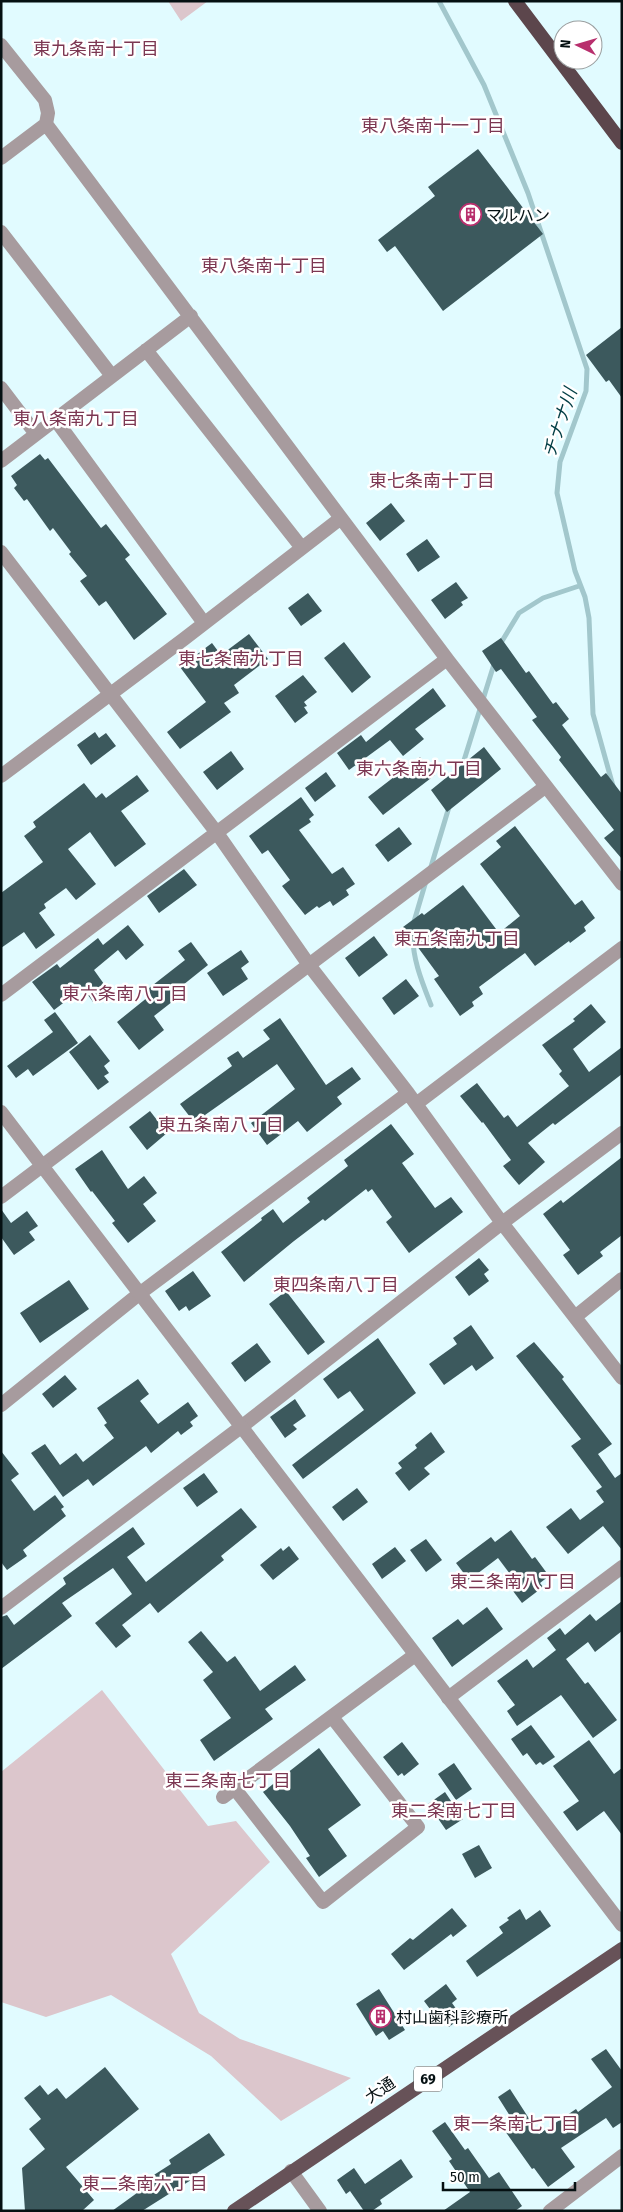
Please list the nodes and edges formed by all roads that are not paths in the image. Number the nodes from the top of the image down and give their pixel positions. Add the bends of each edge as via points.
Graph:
1 (516, 1) edge
2 (1, 46) edge
3 (46, 124) junction
4 (622, 143) edge
5 (1, 158) edge
6 (1, 232) edge
7 (191, 316) junction
8 (146, 350) junction
9 (112, 376) junction
10 (1, 388) edge
11 (55, 420) junction
12 (36, 434) junction
13 (1, 460) edge
14 (341, 518) junction
15 (302, 548) junction
16 (1, 552) edge
17 (204, 623) junction
18 (447, 659) junction
19 (110, 694) junction
20 (1, 776) edge
21 (545, 787) junction
22 (217, 833) junction
23 (622, 884) edge
24 (622, 948) edge
25 (309, 965) junction
26 (1, 995) edge
27 (412, 1099) junction
28 (1, 1112) edge
29 (622, 1132) edge
30 (41, 1167) junction
31 (1, 1197) edge
32 (502, 1223) junction
33 (622, 1279) edge
34 (140, 1294) junction
35 (574, 1317) junction
36 (622, 1378) edge
37 (1, 1404) edge
38 (241, 1427) junction
39 (622, 1567) edge
40 (1, 1608) edge
41 (415, 1655) junction
42 (448, 1698) junction
43 (332, 1716) junction
44 (235, 1789) junction
45 (223, 1798) dead end
46 (622, 1925) edge
47 (622, 1949) edge
48 (622, 2156) edge
49 (291, 2171) junction
50 (234, 2211) edge
51 (320, 2211) edge
52 (550, 2211) edge

1 - 4 highway
2 - 3 street via 45,100
3 - 5 street
3 - 7 street
6 - 9 street
7 - 8 street
7 - 14 street
8 - 9 street
8 - 15 street
9 - 11 street
10 - 12 street
11 - 12 street
11 - 17 street
12 - 13 street
14 - 15 street
14 - 18 street
15 - 17 street
16 - 19 street
17 - 19 street
18 - 21 street
18 - 22 street
19 - 20 street
19 - 22 street
21 - 23 street
21 - 25 street
22 - 25 street
22 - 26 street
24 - 27 street
25 - 27 street
25 - 30 street
27 - 32 street
27 - 34 street
28 - 30 street
29 - 32 street
30 - 31 street
30 - 34 street
32 - 35 street
32 - 38 street
33 - 35 street
34 - 37 street
34 - 38 street
35 - 36 street
38 - 40 street
38 - 41 street
39 - 42 street
41 - 42 street
41 - 43 street
42 - 46 street
43 - 44 street
43 - 44 street via 418,1826 323,1902
44 - 45 street
47 - 49 main road, 大通 / 69
48 - 52 street
49 - 50 main road, 大通 / 69
49 - 51 street

